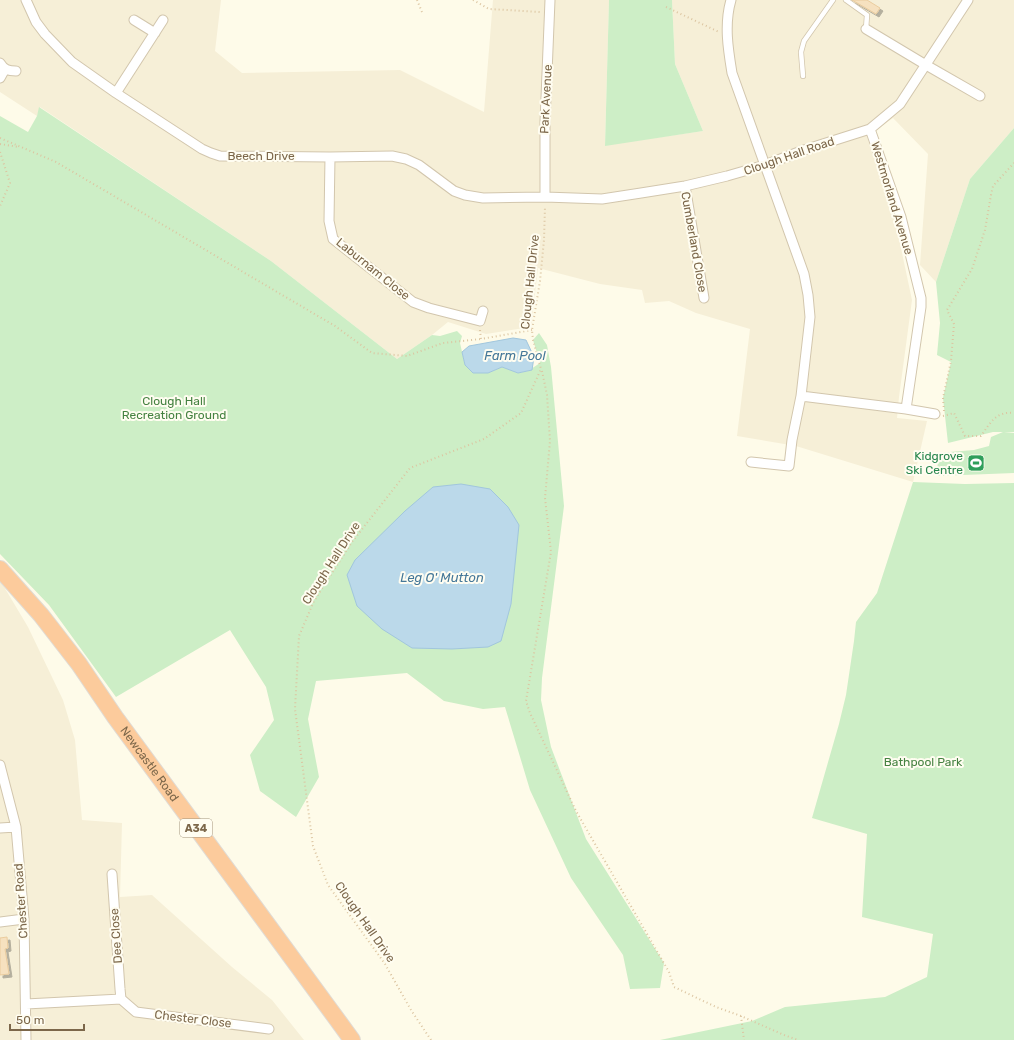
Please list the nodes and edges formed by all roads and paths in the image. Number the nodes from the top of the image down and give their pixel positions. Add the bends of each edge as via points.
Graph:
1 (26, 0) edge
2 (417, 0) edge
3 (473, 0) edge
4 (550, 0) edge
5 (731, 0) edge
6 (833, 0) edge
7 (846, 0) edge
8 (968, 0) edge
9 (477, 1) edge
10 (666, 7) dead end
11 (422, 12) dead end
12 (550, 12) junction
13 (134, 20) dead end
14 (163, 20) dead end
15 (866, 29) joint
16 (154, 33) junction
17 (727, 36) junction
18 (926, 65) junction
19 (3, 66) edge
20 (16, 71) dead end
21 (803, 76) dead end
22 (0, 78) edge
23 (116, 94) junction
24 (980, 96) dead end
25 (870, 129) junction
26 (0, 138) edge
27 (0, 144) edge
28 (24, 148) junction
29 (0, 152) edge
30 (330, 157) junction
31 (1014, 163) edge
32 (765, 165) junction
33 (685, 186) junction
34 (545, 197) junction
35 (0, 206) edge
36 (704, 298) dead end
37 (483, 311) dead end
38 (480, 321) junction
39 (532, 330) junction
40 (481, 339) junction
41 (542, 369) junction
42 (801, 396) junction
43 (906, 408) junction
44 (1014, 413) edge
45 (940, 415) junction
46 (751, 462) dead end
47 (0, 569) edge
48 (0, 765) edge
49 (16, 827) junction
50 (0, 828) edge
51 (112, 874) dead end
52 (24, 919) junction
53 (0, 922) edge
54 (121, 999) junction
55 (26, 1004) junction
56 (741, 1016) junction
57 (269, 1029) dead end
58 (26, 1040) edge
59 (352, 1040) edge
60 (430, 1040) edge
61 (744, 1040) edge
62 (798, 1040) edge

1 - 23 street, Beech Drive via 36,22 45,34 72,62
2 - 11 path
3 - 9 path
4 - 12 street, Park Avenue
5 - 17 street
6 - 21 lane via 804,41 800,52
7 - 15 lane via 867,15
8 - 18 street, Clough Hall Road
9 - 12 path via 489,10
10 - 17 path
12 - 34 street, Park Avenue via 545,122
13 - 16 street
14 - 16 street
15 - 18 street
16 - 23 street
17 - 32 street via 732,73
18 - 24 street
18 - 25 street, Clough Hall Road via 900,104
19 - 20 street via 9,71
19 - 22 street
23 - 30 street, Beech Drive via 202,149 220,156
25 - 32 street, Clough Hall Road
25 - 43 street, Westmorland Avenue via 901,217 921,298
26 - 28 path
27 - 28 path
28 - 40 path via 56,162 228,262 334,326 372,353 408,356 443,343
29 - 35 path via 10,183
30 - 34 street, Beech Drive via 392,156 406,159 419,165 454,191 465,195 483,198
30 - 38 street, Laburnam Close via 329,221 333,239 413,302
31 - 45 path via 993,186 985,230 972,269 947,310 954,324 951,361
32 - 33 street, Clough Hall Road
32 - 42 street via 804,274 808,295 810,317
33 - 34 street, Clough Hall Road via 602,199
33 - 36 street, Cumberland Close
34 - 39 path, Clough Hall Drive via 540,281
37 - 38 street
38 - 40 path
39 - 40 path
39 - 41 path, Clough Hall Drive
41 - 56 path via 547,395 550,441 545,498 552,552 526,701 576,811 669,972 674,987
41 - 60 path, Clough Hall Drive via 521,413 484,439 410,468 352,542 314,601 299,636 295,709 313,846 328,885 385,964
42 - 43 street
42 - 46 street via 789,466
43 - 45 street
44 - 45 path via 1006,412 994,418 981,436 965,436 954,413
47 - 59 highway, Newcastle Road / A34 via 41,615 79,664 115,717
48 - 49 street, Chester Road
49 - 50 street
49 - 52 street, Chester Road
51 - 54 street, Dee Close
52 - 53 street
52 - 55 street, Chester Road
54 - 55 street
54 - 57 street, Chester Close via 136,1012
55 - 58 street, Chester Road
56 - 61 path
56 - 62 path

